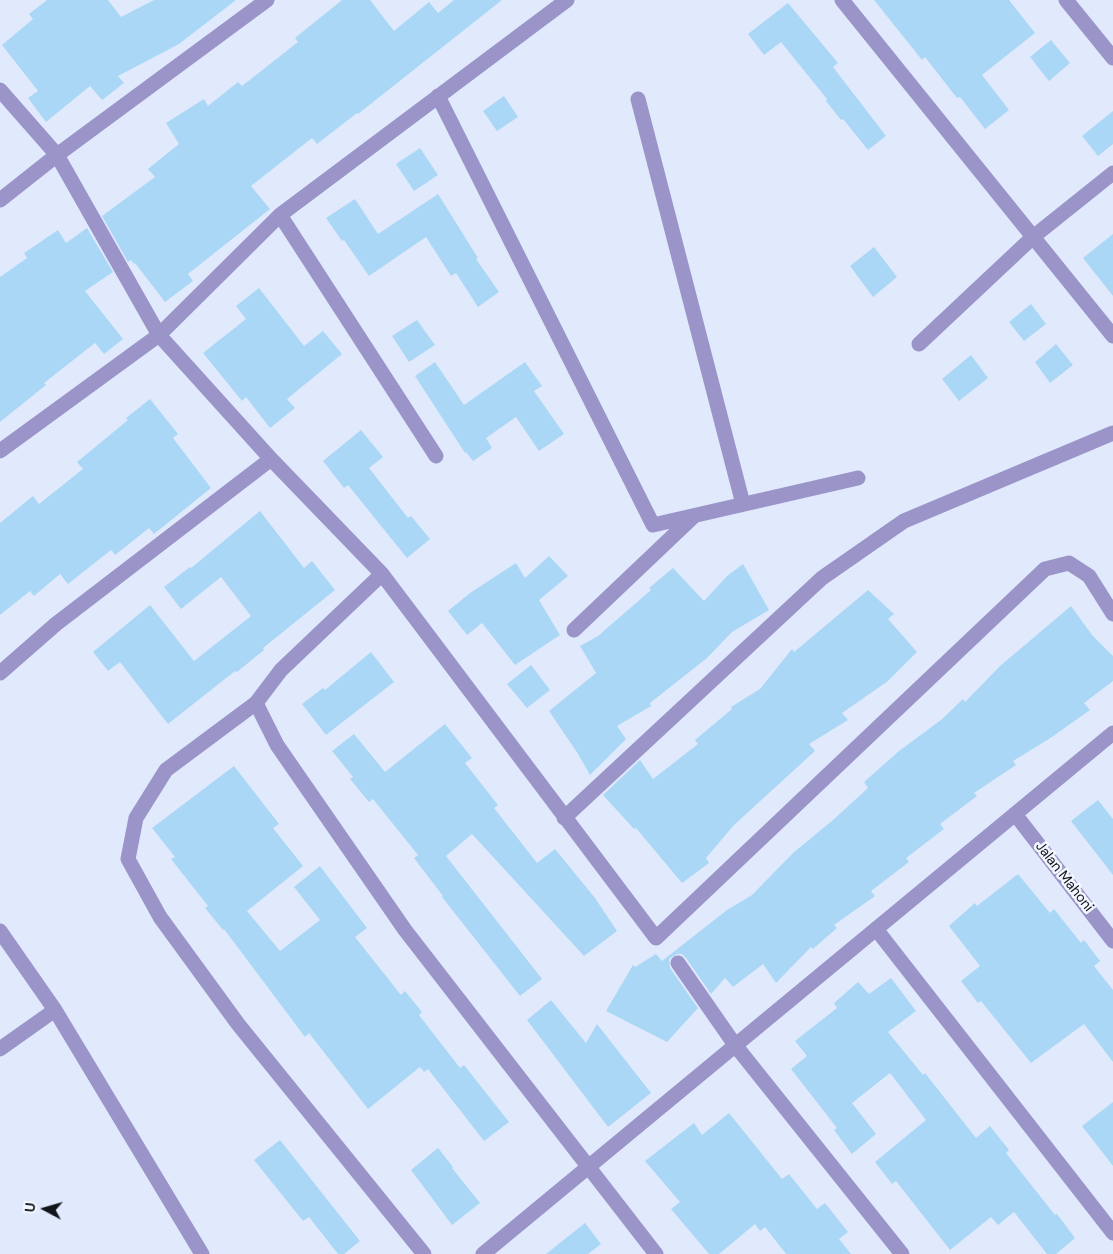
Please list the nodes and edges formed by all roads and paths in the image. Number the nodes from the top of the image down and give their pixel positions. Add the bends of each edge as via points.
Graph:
1 (267, 0) edge
2 (567, 0) edge
3 (842, 0) edge
4 (1066, 0) edge
5 (1113, 58) edge
6 (0, 90) edge
7 (438, 96) junction
8 (638, 99) dead end
9 (57, 155) junction
10 (1113, 173) edge
11 (0, 200) edge
12 (280, 215) junction
13 (1033, 237) junction
14 (159, 335) junction
15 (1113, 336) edge
16 (919, 344) dead end
17 (1113, 433) edge
18 (0, 451) edge
19 (436, 456) dead end
20 (271, 458) junction
21 (858, 478) dead end
22 (743, 504) junction
23 (694, 515) junction
24 (382, 574) junction
25 (1113, 614) edge
26 (574, 630) dead end
27 (0, 673) edge
28 (256, 703) junction
29 (1113, 733) edge
30 (1015, 814) junction
31 (564, 818) junction
32 (876, 929) junction
33 (0, 931) edge
34 (1113, 941) edge
35 (678, 963) dead end
36 (55, 1010) junction
37 (735, 1045) junction
38 (0, 1049) edge
39 (587, 1168) junction
40 (1113, 1233) edge
41 (202, 1254) edge
42 (424, 1254) edge
43 (483, 1254) edge
44 (656, 1254) edge
45 (902, 1254) edge

1 - 9 street
2 - 7 street
3 - 13 street
4 - 5 street
6 - 9 street
7 - 12 street
7 - 23 street via 653,525
8 - 22 street
9 - 11 street
9 - 14 street
10 - 13 street
12 - 14 street
12 - 19 street
13 - 15 street
13 - 16 street
14 - 18 street
14 - 20 street
17 - 31 street via 904,521 822,578
20 - 24 street
20 - 27 street via 56,624
21 - 22 street
22 - 23 street
23 - 26 street
24 - 28 street via 281,670
24 - 31 street
25 - 31 street via 1089,576 1069,563 1045,569 656,938
28 - 39 street via 277,745 405,930
28 - 42 street via 166,770 136,818 128,859 160,917 238,1024
29 - 30 street
30 - 32 street
30 - 34 street, Jalan Mahoni
32 - 37 street
32 - 40 street
33 - 36 street
35 - 37 street
36 - 38 street
36 - 41 street
37 - 39 street
37 - 45 street
39 - 43 street
39 - 44 street

